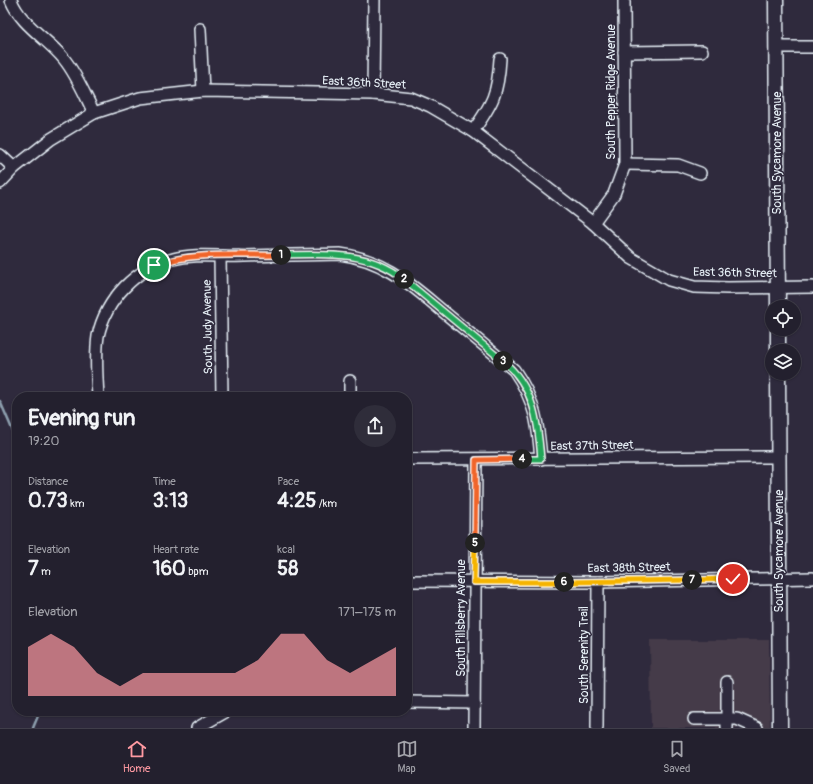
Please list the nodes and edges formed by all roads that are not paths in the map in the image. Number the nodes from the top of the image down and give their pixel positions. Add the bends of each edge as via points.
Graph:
1 (11, 0) edge
2 (374, 0) edge
3 (624, 0) edge
4 (776, 0) edge
5 (200, 29) dead end
6 (776, 47) junction
7 (813, 47) edge
8 (624, 52) junction
9 (702, 52) dead end
10 (500, 59) dead end
11 (202, 91) junction
12 (373, 94) junction
13 (94, 113) junction
14 (473, 131) junction
15 (0, 155) edge
16 (625, 164) junction
17 (14, 168) junction
18 (700, 173) dead end
19 (0, 183) edge
20 (593, 223) junction
21 (220, 257) junction
22 (778, 287) junction
23 (813, 287) edge
24 (778, 300) edge
25 (778, 380) edge
26 (350, 381) dead end
27 (98, 392) edge
28 (222, 392) edge
29 (350, 392) edge
30 (778, 457) junction
31 (412, 459) edge
32 (541, 459) junction
33 (476, 460) junction
34 (779, 578) junction
35 (813, 578) edge
36 (412, 581) edge
37 (474, 582) junction
38 (598, 582) junction
39 (727, 682) dead end
40 (412, 702) edge
41 (474, 703) junction
42 (218, 716) edge
43 (694, 719) dead end
44 (727, 724) edge
45 (197, 728) edge
46 (474, 728) edge
47 (597, 728) edge
48 (757, 728) edge
49 (780, 728) edge

1 - 13 street via 23,20 72,69
2 - 12 street
3 - 8 street, South Pepper Ridge Avenue
4 - 6 main road, South Sycamore Avenue
5 - 11 street
6 - 7 street
6 - 22 main road, South Sycamore Avenue
8 - 9 street
8 - 16 street, South Pepper Ridge Avenue
10 - 14 street via 494,98
11 - 12 street, East 36th Street
11 - 13 street, East 36th Street via 140,98
12 - 14 street, East 36th Street via 411,98
13 - 17 street, East 36th Street via 51,139
14 - 20 street, East 36th Street
15 - 17 street
16 - 18 street via 678,165
16 - 20 street, South Pepper Ridge Avenue via 614,194
17 - 19 street, East 36th Street
20 - 22 street, East 36th Street via 631,258 669,280 694,287
21 - 27 street via 174,258 154,265 135,277 118,294 106,313 98,336
21 - 28 street, South Judy Avenue
21 - 32 street via 340,254 367,259 399,276 514,370 526,387 534,406
22 - 23 street, East 36th Street
22 - 24 main road, South Sycamore Avenue
25 - 30 main road, South Sycamore Avenue
26 - 29 street
30 - 32 street, East 37th Street
30 - 34 main road, South Sycamore Avenue
31 - 33 street, East 37th Street
32 - 33 street, East 37th Street
33 - 37 street, South Pillsberry Avenue
34 - 35 street, East 38th Street
34 - 38 street, East 38th Street
34 - 49 main road, South Sycamore Avenue
36 - 37 street, East 38th Street
37 - 38 street, East 38th Street
37 - 41 street, South Pillsberry Avenue
38 - 47 street, South Serenity Trail
39 - 44 street
40 - 41 street
41 - 46 street, South Pillsberry Avenue
42 - 45 street
43 - 44 street
44 - 48 street via 744,720

